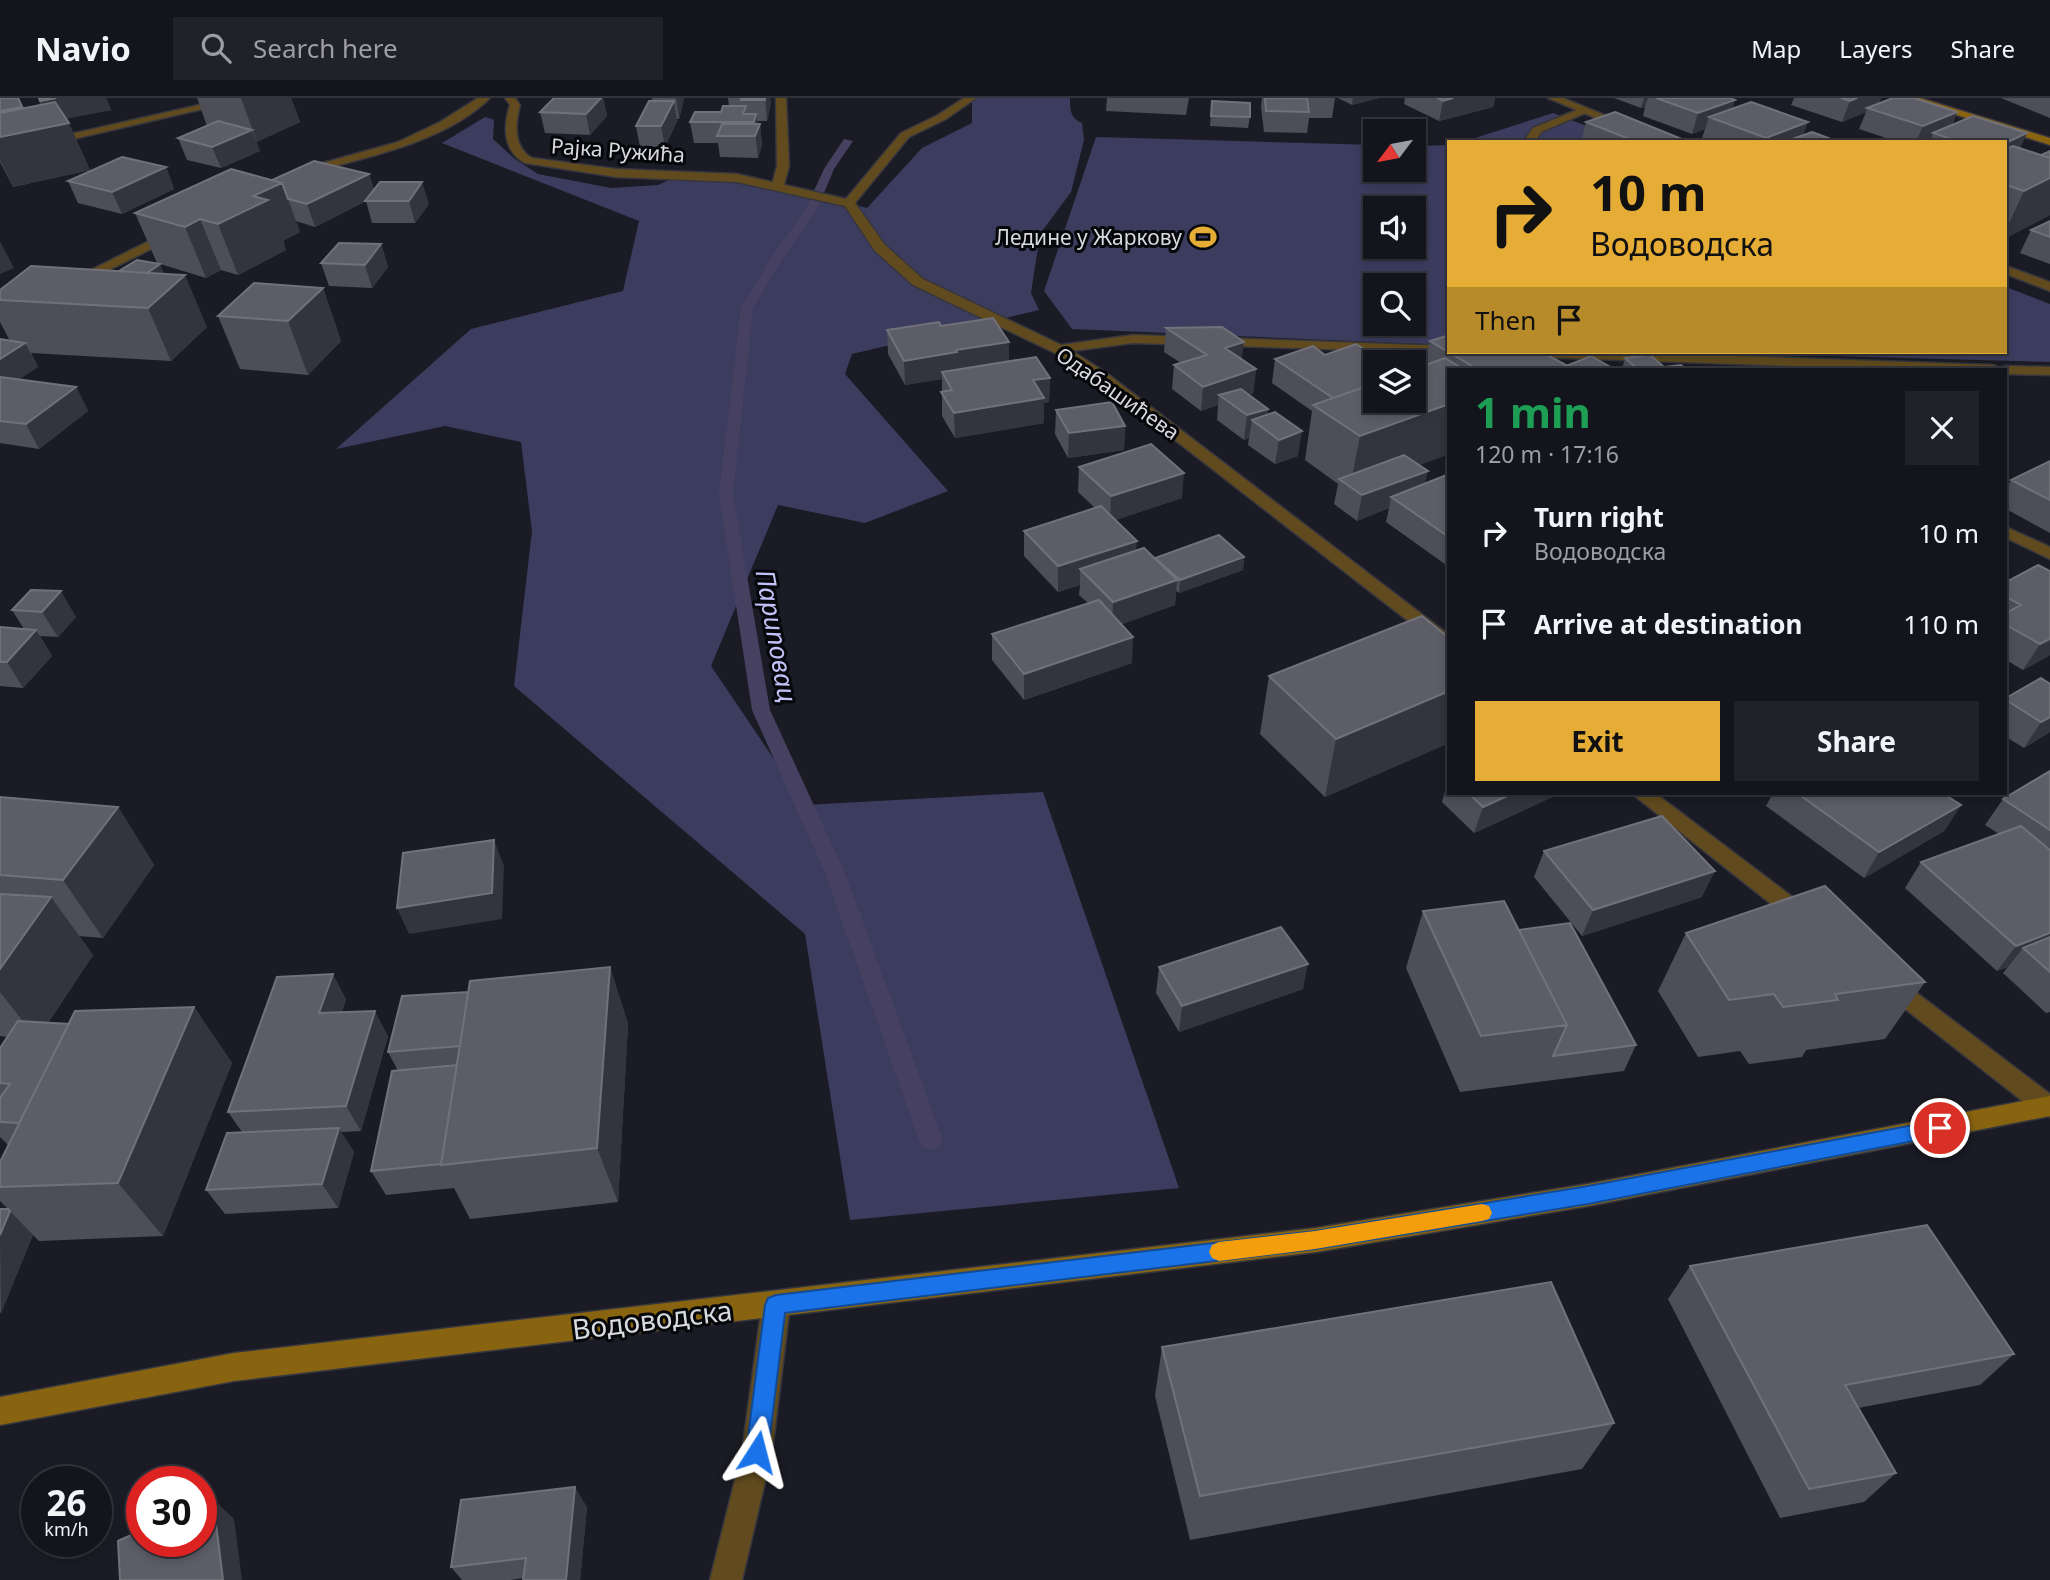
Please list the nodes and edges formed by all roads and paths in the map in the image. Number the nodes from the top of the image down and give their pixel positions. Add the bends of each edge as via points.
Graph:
1 (245, 98) edge
2 (485, 98) edge
3 (510, 98) edge
4 (781, 98) edge
5 (971, 98) edge
6 (1553, 98) edge
7 (1909, 98) edge
8 (1584, 110) junction
9 (1530, 140) edge
10 (1659, 140) edge
11 (2050, 142) edge
12 (0, 153) edge
13 (283, 179) edge
14 (778, 185) junction
15 (845, 201) junction
16 (187, 226) edge
17 (2007, 270) edge
18 (2050, 287) edge
19 (56, 290) edge
20 (1060, 350) junction
21 (1447, 350) edge
22 (1582, 354) edge
23 (1653, 356) junction
24 (1676, 368) edge
25 (1967, 368) edge
26 (2007, 370) edge
27 (2050, 371) edge
28 (2007, 532) edge
29 (2050, 554) edge
30 (1447, 642) edge
31 (1644, 795) edge
32 (1817, 928) edge
33 (1872, 971) edge
34 (2049, 1106) edge
35 (776, 1305) junction
36 (0, 1411) edge
37 (726, 1580) edge

1 - 12 street
2 - 13 street via 402,144 307,168
3 - 14 street, Рајка Ружића via 515,105 514,148 522,159 616,173 706,175
4 - 14 street via 783,166
5 - 15 street via 905,135
6 - 8 street
7 - 11 street
8 - 9 street via 1537,130
8 - 10 street
14 - 15 street, Рајка Ружића
15 - 20 street, Одабашићева via 880,248 918,282
16 - 19 street
17 - 18 street
20 - 21 street via 1133,339
20 - 30 street, Одабашићева via 1100,375
22 - 23 street
23 - 24 street
23 - 25 street
26 - 27 street
28 - 29 street
31 - 32 street
33 - 34 street
34 - 35 street, Водоводска via 1601,1193 1315,1240
35 - 36 street, Водоводска via 234,1367
35 - 37 street via 757,1452

